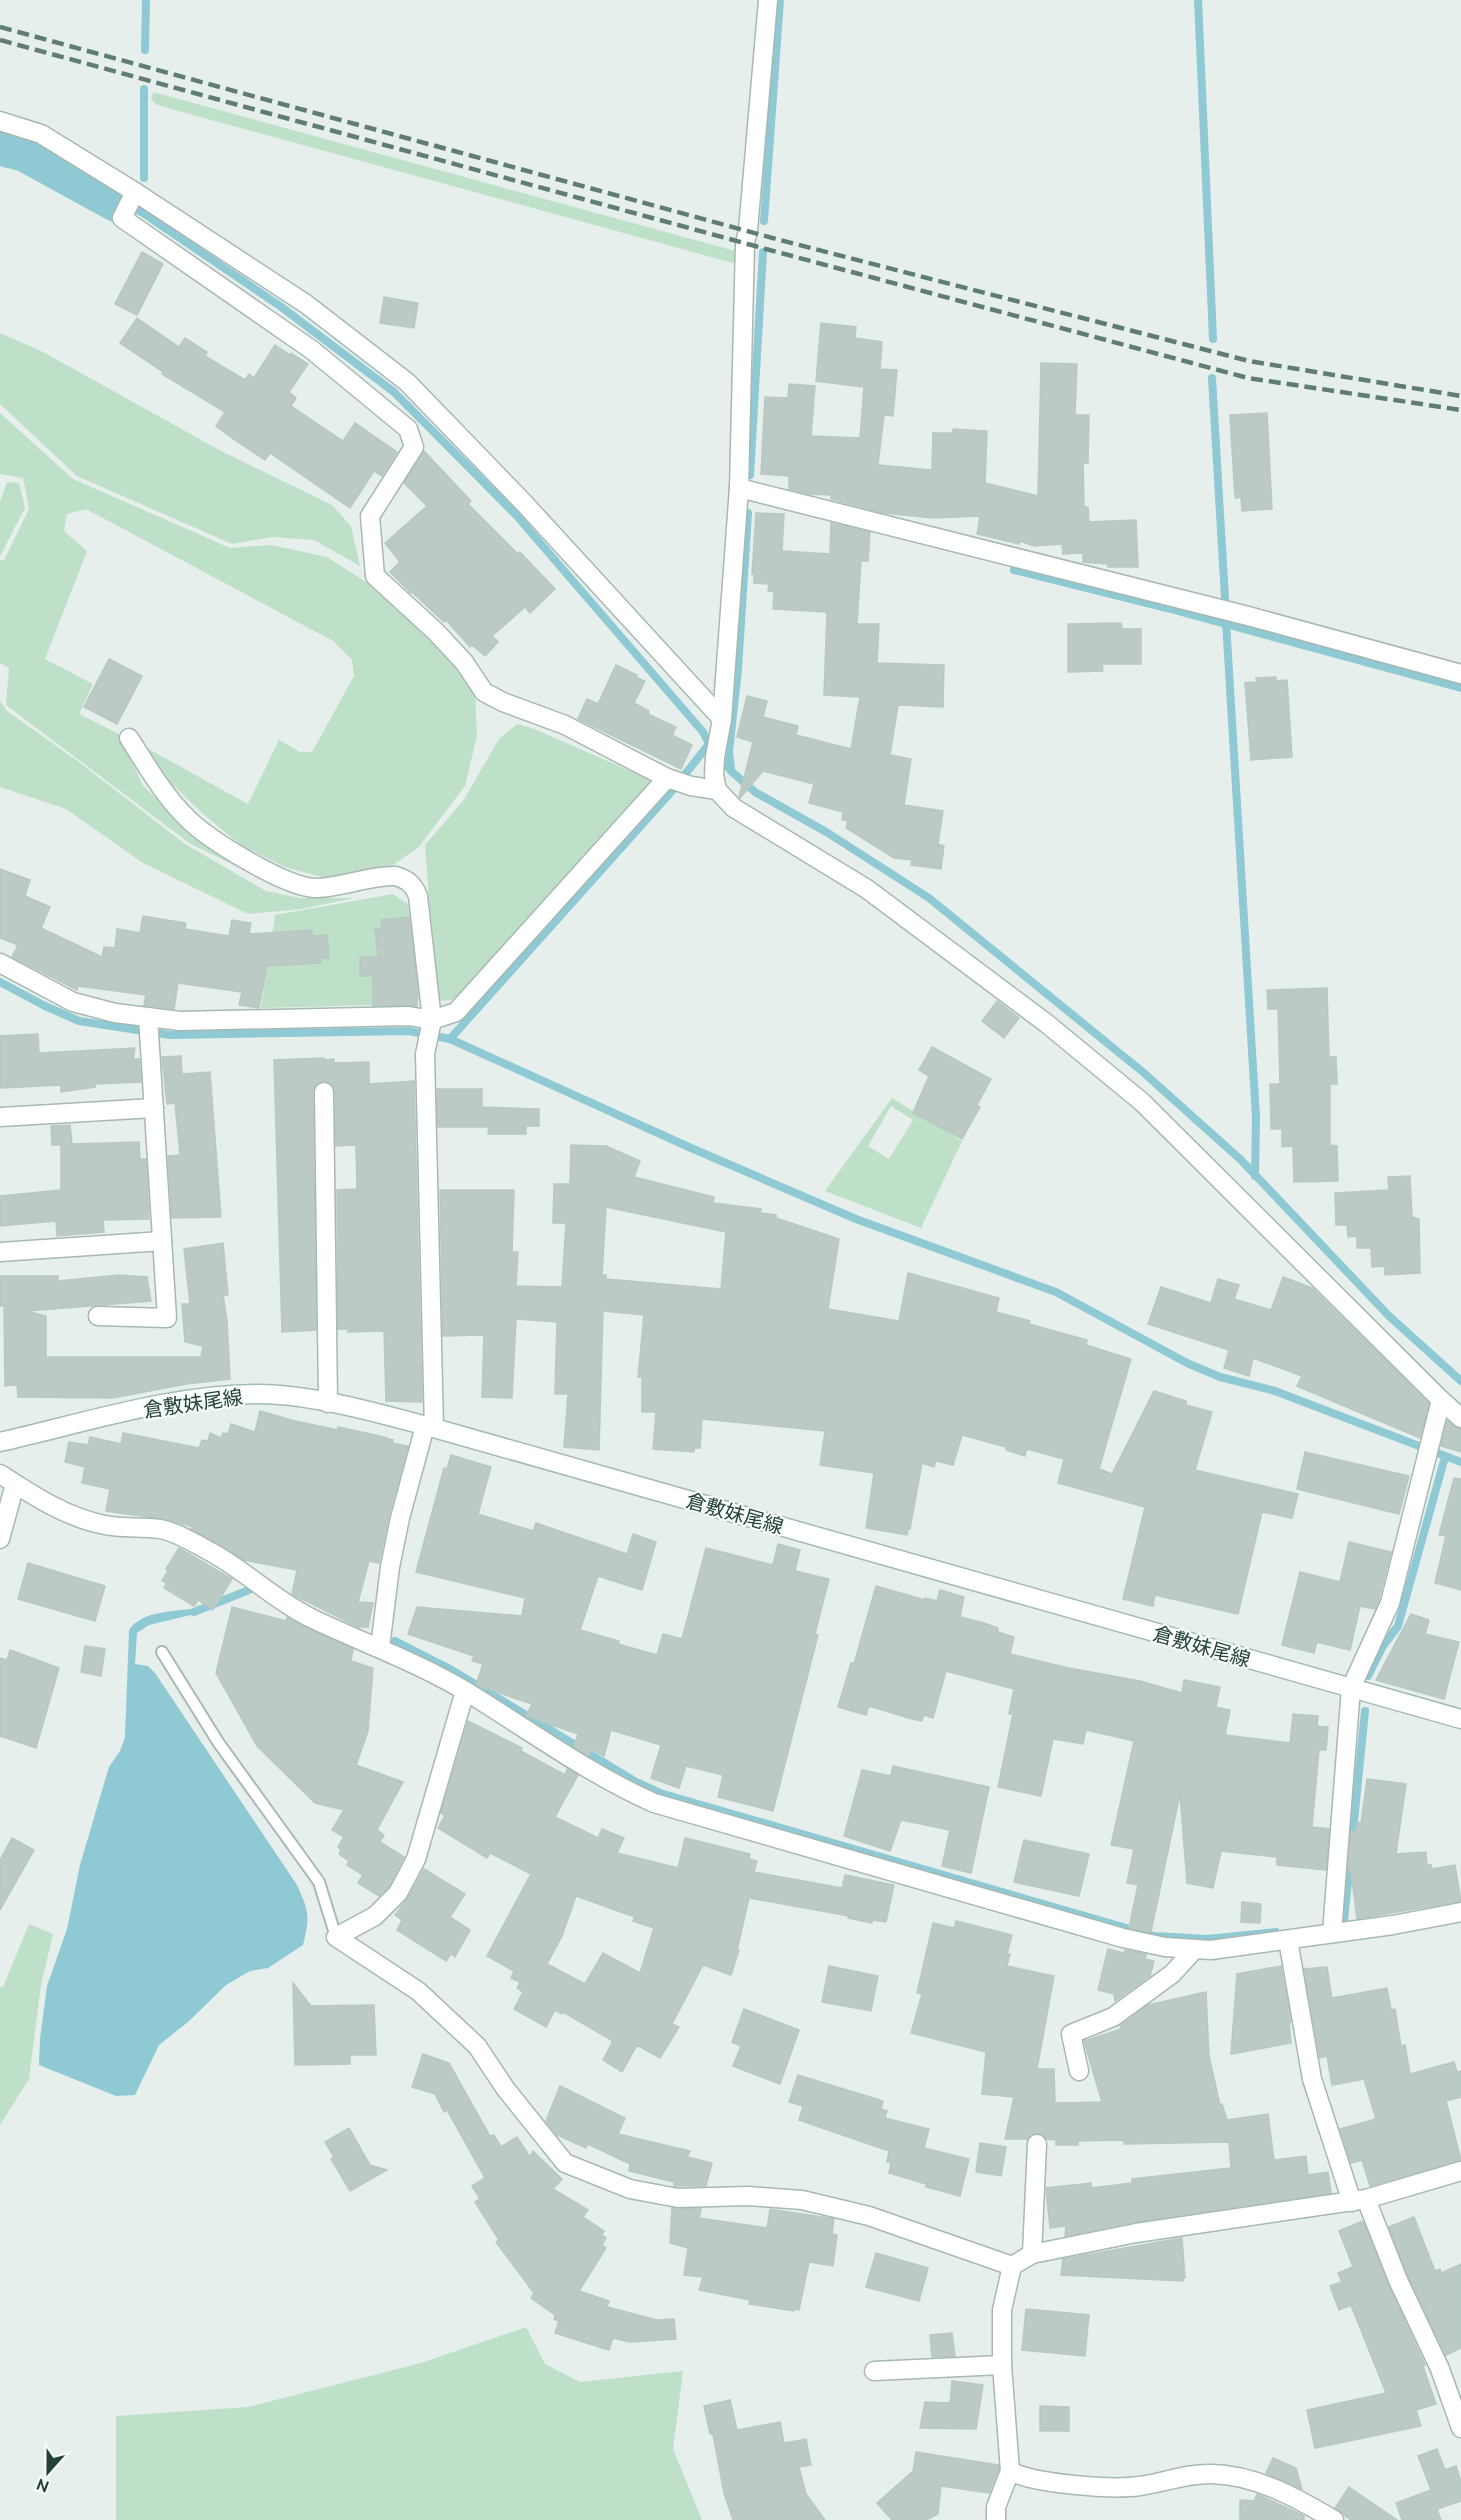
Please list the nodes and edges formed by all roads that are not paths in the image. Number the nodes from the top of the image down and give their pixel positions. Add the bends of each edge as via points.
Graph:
1 (768, 0) edge
2 (0, 121) edge
3 (130, 202) junction
4 (739, 488) junction
5 (1461, 674) edge
6 (722, 719) junction
7 (129, 738) dead end
8 (677, 782) junction
9 (717, 790) junction
10 (0, 963) edge
11 (149, 1028) junction
12 (430, 1029) junction
13 (324, 1092) dead end
14 (154, 1108) junction
15 (0, 1117) edge
16 (162, 1241) junction
17 (0, 1252) edge
18 (98, 1316) dead end
19 (1441, 1400) junction
20 (328, 1403) junction
21 (1461, 1418) edge
22 (429, 1427) junction
23 (0, 1442) edge
24 (7, 1479) edge
25 (0, 1539) edge
26 (380, 1647) junction
27 (162, 1652) dead end
28 (1352, 1688) junction
29 (465, 1691) junction
30 (1461, 1719) edge
31 (1461, 1912) edge
32 (1332, 1933) junction
33 (336, 1937) junction
34 (1288, 1940) junction
35 (1196, 1949) junction
36 (1079, 2071) dead end
37 (1037, 2144) dead end
38 (1461, 2171) edge
39 (1359, 2200) junction
40 (1032, 2254) junction
41 (1012, 2266) junction
42 (1002, 2365) junction
43 (874, 2371) dead end
44 (1461, 2428) edge
45 (1010, 2471) junction
46 (996, 2520) edge
47 (1334, 2520) edge

1 - 4 street via 746,237
2 - 3 street via 41,134
3 - 6 street via 306,304 407,382 524,502
3 - 8 street via 122,218 312,350 408,429 414,447 370,516 375,576 435,631 464,662 484,692 566,725
4 - 5 street via 1248,616
4 - 6 street
6 - 9 street via 714,775
7 - 12 street via 188,820 288,882 315,888 386,875 407,879 418,896
8 - 9 street
8 - 12 street via 456,1012
9 - 19 street via 734,808 867,889 946,946 1142,1102
10 - 11 street via 73,1002 115,1013
11 - 12 street via 180,1021 409,1016
11 - 14 street
12 - 22 street
13 - 20 street
14 - 15 street
14 - 16 street
16 - 17 street
16 - 18 street via 167,1318
19 - 21 street
19 - 28 street via 1390,1603
20 - 22 street, 倉敷妹尾線
20 - 23 street, 倉敷妹尾線 via 261,1394 208,1397
22 - 26 street via 400,1518
22 - 28 street, 倉敷妹尾線
24 - 25 street
24 - 26 street via 75,1516 106,1525 162,1529 182,1537 212,1552 310,1617
26 - 29 street
27 - 33 lane via 218,1742 319,1882
28 - 30 street, 倉敷妹尾線
28 - 32 street
29 - 33 street via 416,1859 398,1893 375,1916
29 - 35 street via 614,1785 654,1803 1123,1938
31 - 32 street
32 - 34 street
33 - 41 street via 418,1991 477,2046 565,2163 630,2189 678,2198 748,2196 802,2200 869,2216
34 - 35 street
34 - 39 street via 1312,2079
35 - 36 street via 1172,1974 1113,2017 1071,2034
37 - 40 street
38 - 39 street
39 - 40 street via 1136,2233
39 - 44 street via 1440,2369
40 - 41 street
41 - 42 street via 1002,2310
42 - 43 street
42 - 45 street
45 - 46 street via 996,2506
45 - 47 street via 1024,2478 1136,2487 1211,2474 1250,2480 1294,2496

